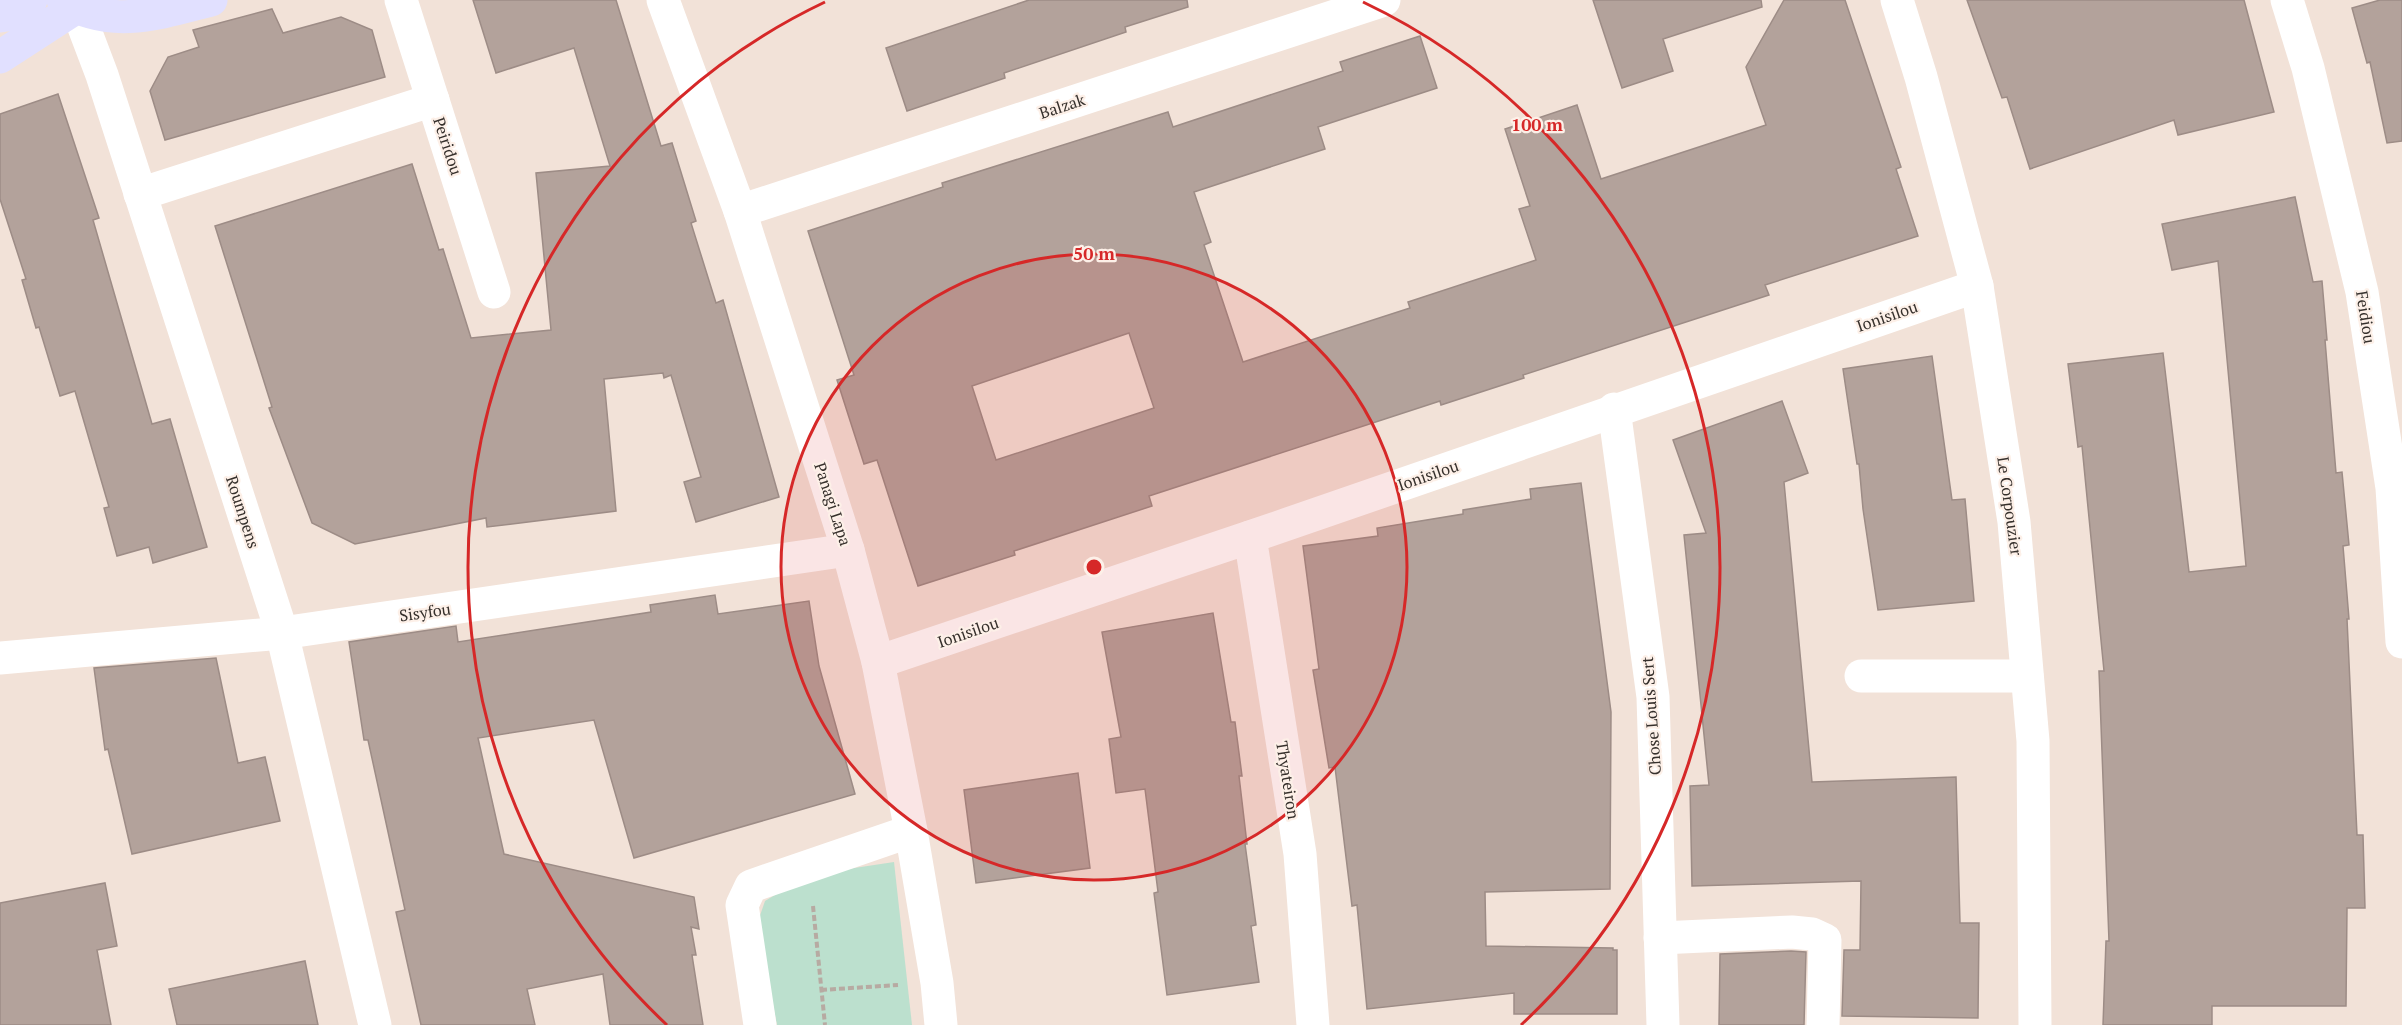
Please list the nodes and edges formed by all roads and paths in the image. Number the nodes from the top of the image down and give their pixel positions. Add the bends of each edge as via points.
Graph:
1 (32, 0) edge
2 (210, 0) edge
3 (401, 0) edge
4 (663, 0) edge
5 (1384, 0) edge
6 (1897, 0) edge
7 (2287, 0) edge
8 (76, 3) edge
9 (0, 16) edge
10 (0, 57) edge
11 (433, 100) junction
12 (140, 194) junction
13 (740, 211) junction
14 (1977, 286) junction
15 (494, 292) dead end
16 (1614, 410) junction
17 (1250, 537) junction
18 (848, 550) junction
19 (282, 633) junction
20 (2402, 642) edge
21 (0, 658) edge
22 (878, 662) junction
23 (1861, 676) dead end
24 (2027, 676) junction
25 (911, 831) junction
26 (809, 866) junction
27 (1660, 938) junction
28 (937, 983) junction
29 (821, 990) junction
30 (375, 1025) edge
31 (760, 1025) edge
32 (825, 1025) edge
33 (941, 1025) edge
34 (1313, 1025) edge
35 (1663, 1025) edge
36 (1823, 1025) edge
37 (2035, 1025) edge

1 - 9 main road
2 - 8 main road via 135,18 109,16
3 - 11 street, Peiridou
4 - 13 street, Panagi Lapa
5 - 13 street, Balzak
6 - 14 street, Le Corpouzier
7 - 20 street, Feidiou via 2308,68 2362,292 2392,488
8 - 10 main road
8 - 12 street, Roumpens
11 - 12 street
11 - 15 street, Peiridou
12 - 19 street, Roumpens
13 - 18 street, Panagi Lapa
14 - 16 street, Ionisilou
14 - 24 street, Le Corpouzier via 2014,522
16 - 17 street, Ionisilou
16 - 27 street, Chose Louis Sert via 1653,697
17 - 22 street, Ionisilou
17 - 34 street, Thyateiron via 1300,854
18 - 19 street, Sisyfou
18 - 22 street, Panagi Lapa
19 - 21 street, Sisyfou
19 - 30 street, Roumpens
22 - 25 street, Panagi Lapa
23 - 24 street
24 - 37 street, Le Corpouzier via 2033,741
25 - 26 street
25 - 28 street, Panagi Lapa
26 - 29 path
26 - 31 street via 751,886 742,905
27 - 35 street, Chose Louis Sert
27 - 36 street via 1792,932 1825,940
28 - 29 path
28 - 33 street, Panagi Lapa
29 - 32 path

